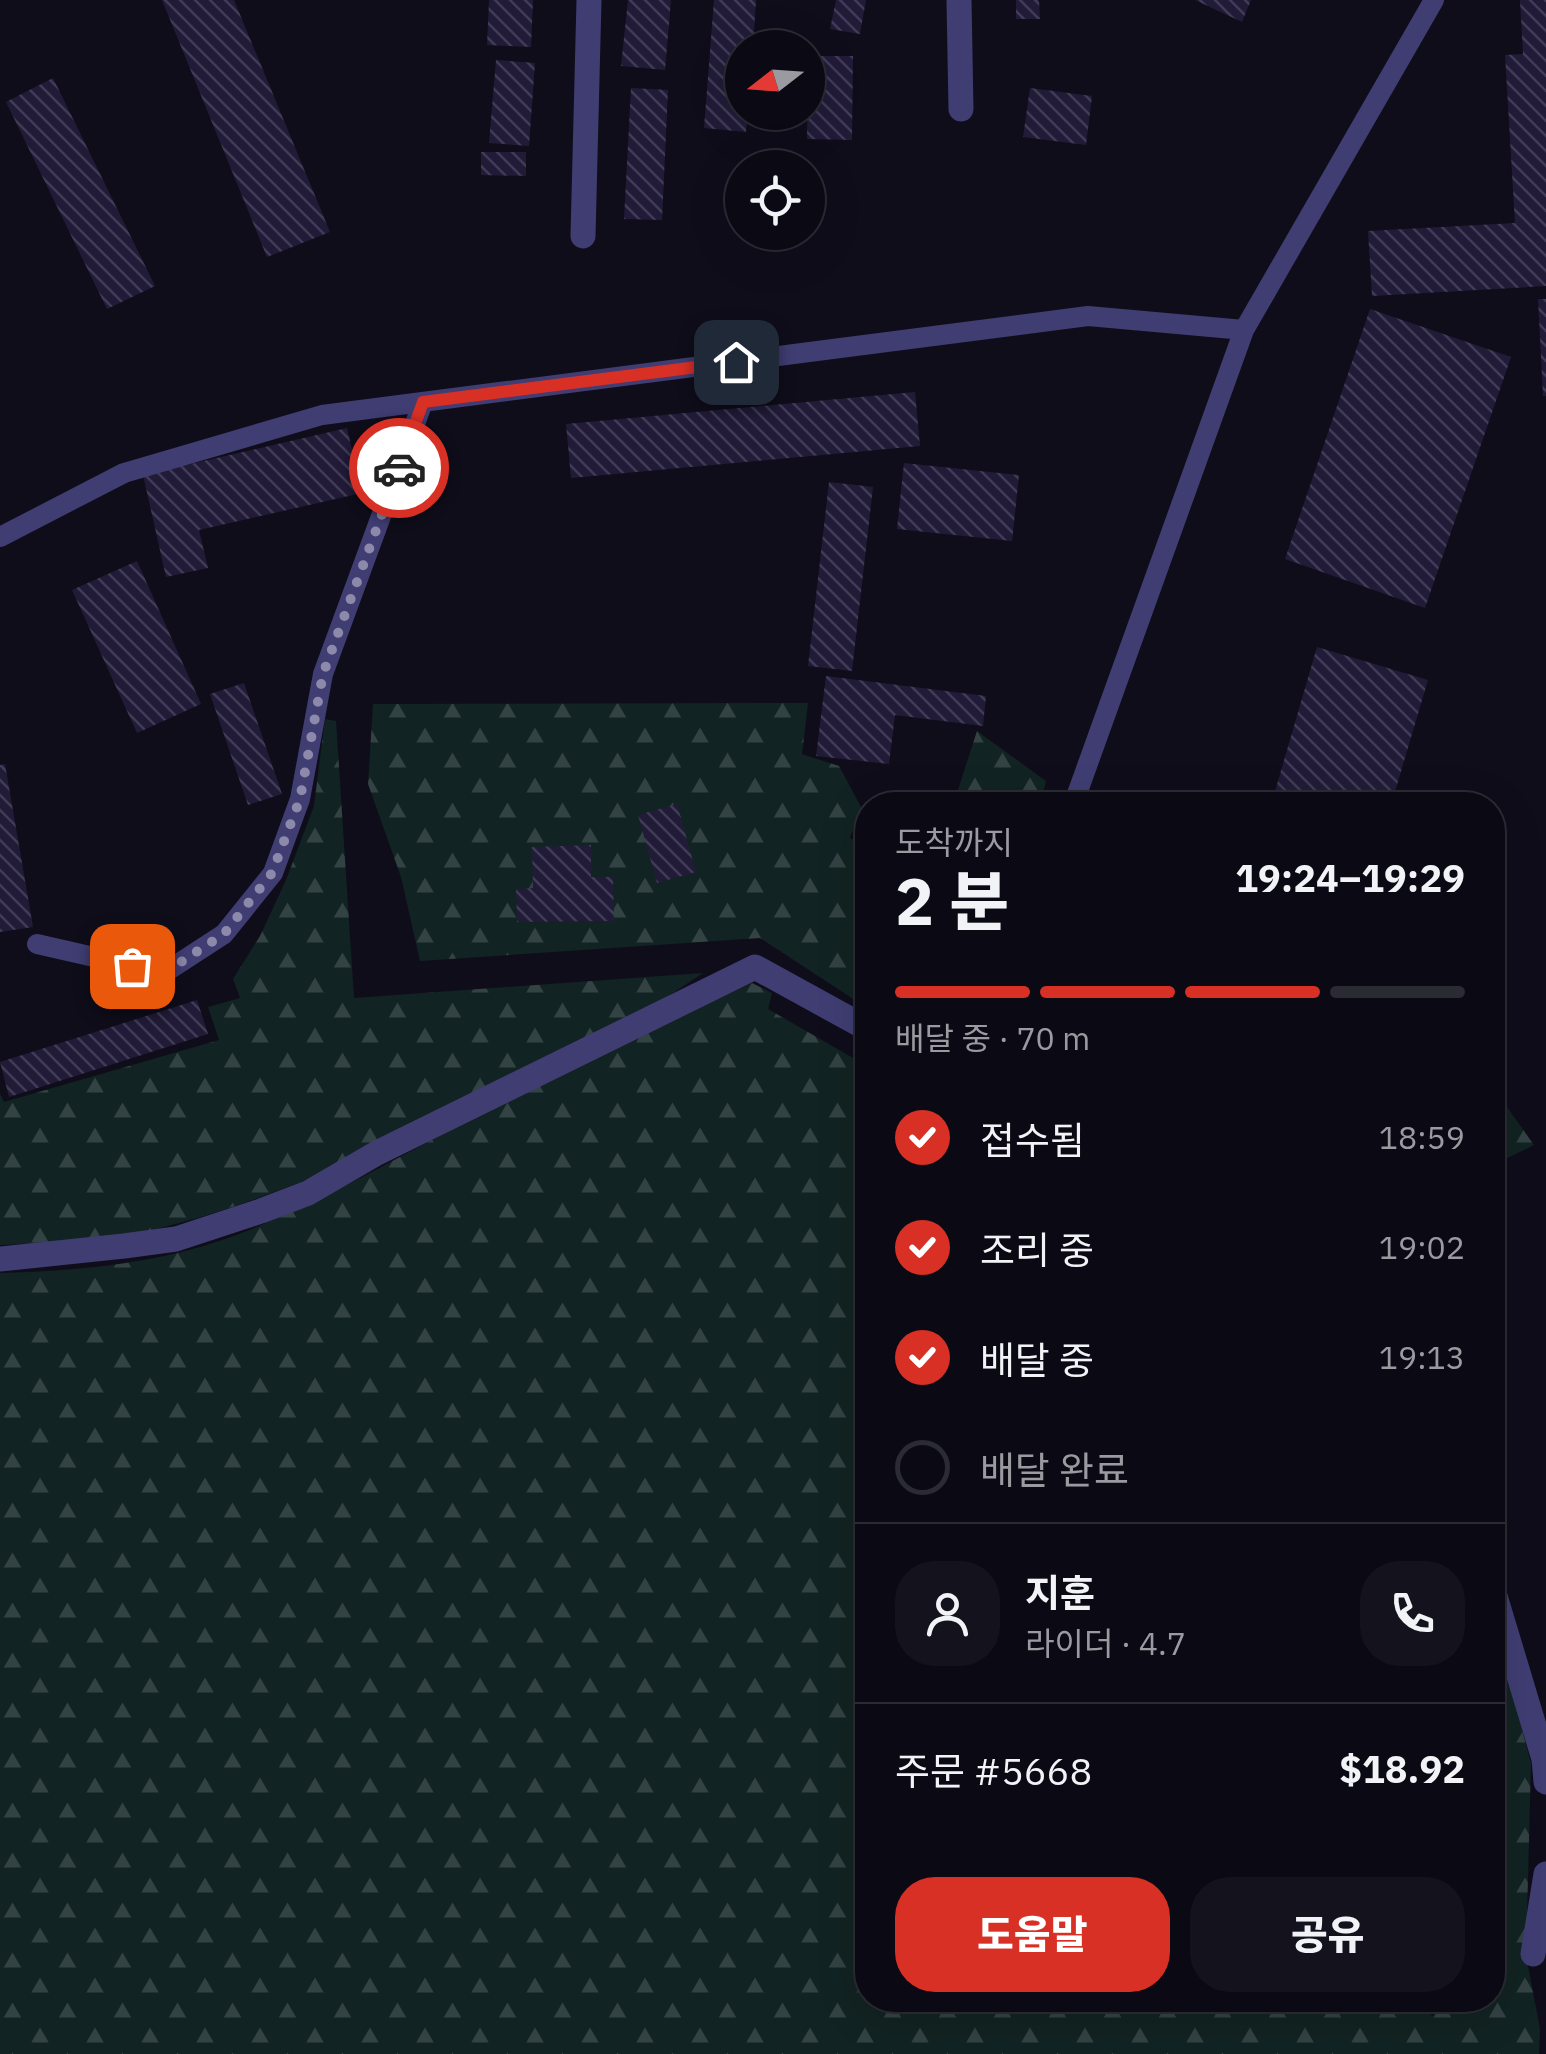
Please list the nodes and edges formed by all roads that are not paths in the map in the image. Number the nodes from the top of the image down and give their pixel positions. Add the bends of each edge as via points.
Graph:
1 (588, 0) edge
2 (960, 0) edge
3 (1434, 0) edge
4 (961, 109) dead end
5 (583, 236) dead end
6 (1244, 330) junction
7 (423, 402) junction
8 (0, 537) edge
9 (1078, 792) edge
10 (36, 944) dead end
11 (855, 1021) edge
12 (0, 1259) edge
13 (1505, 1629) edge
14 (1546, 1782) edge
15 (1546, 1874) edge
16 (1534, 1954) dead end

1 - 5 street
2 - 4 street
3 - 6 lane
6 - 7 lane via 1088,316
6 - 9 lane
7 - 8 lane via 322,414 124,473
7 - 10 lane via 323,674 300,799 272,873 224,934 164,973
11 - 12 street via 755,967 261,1211 176,1238
13 - 14 street
15 - 16 street

